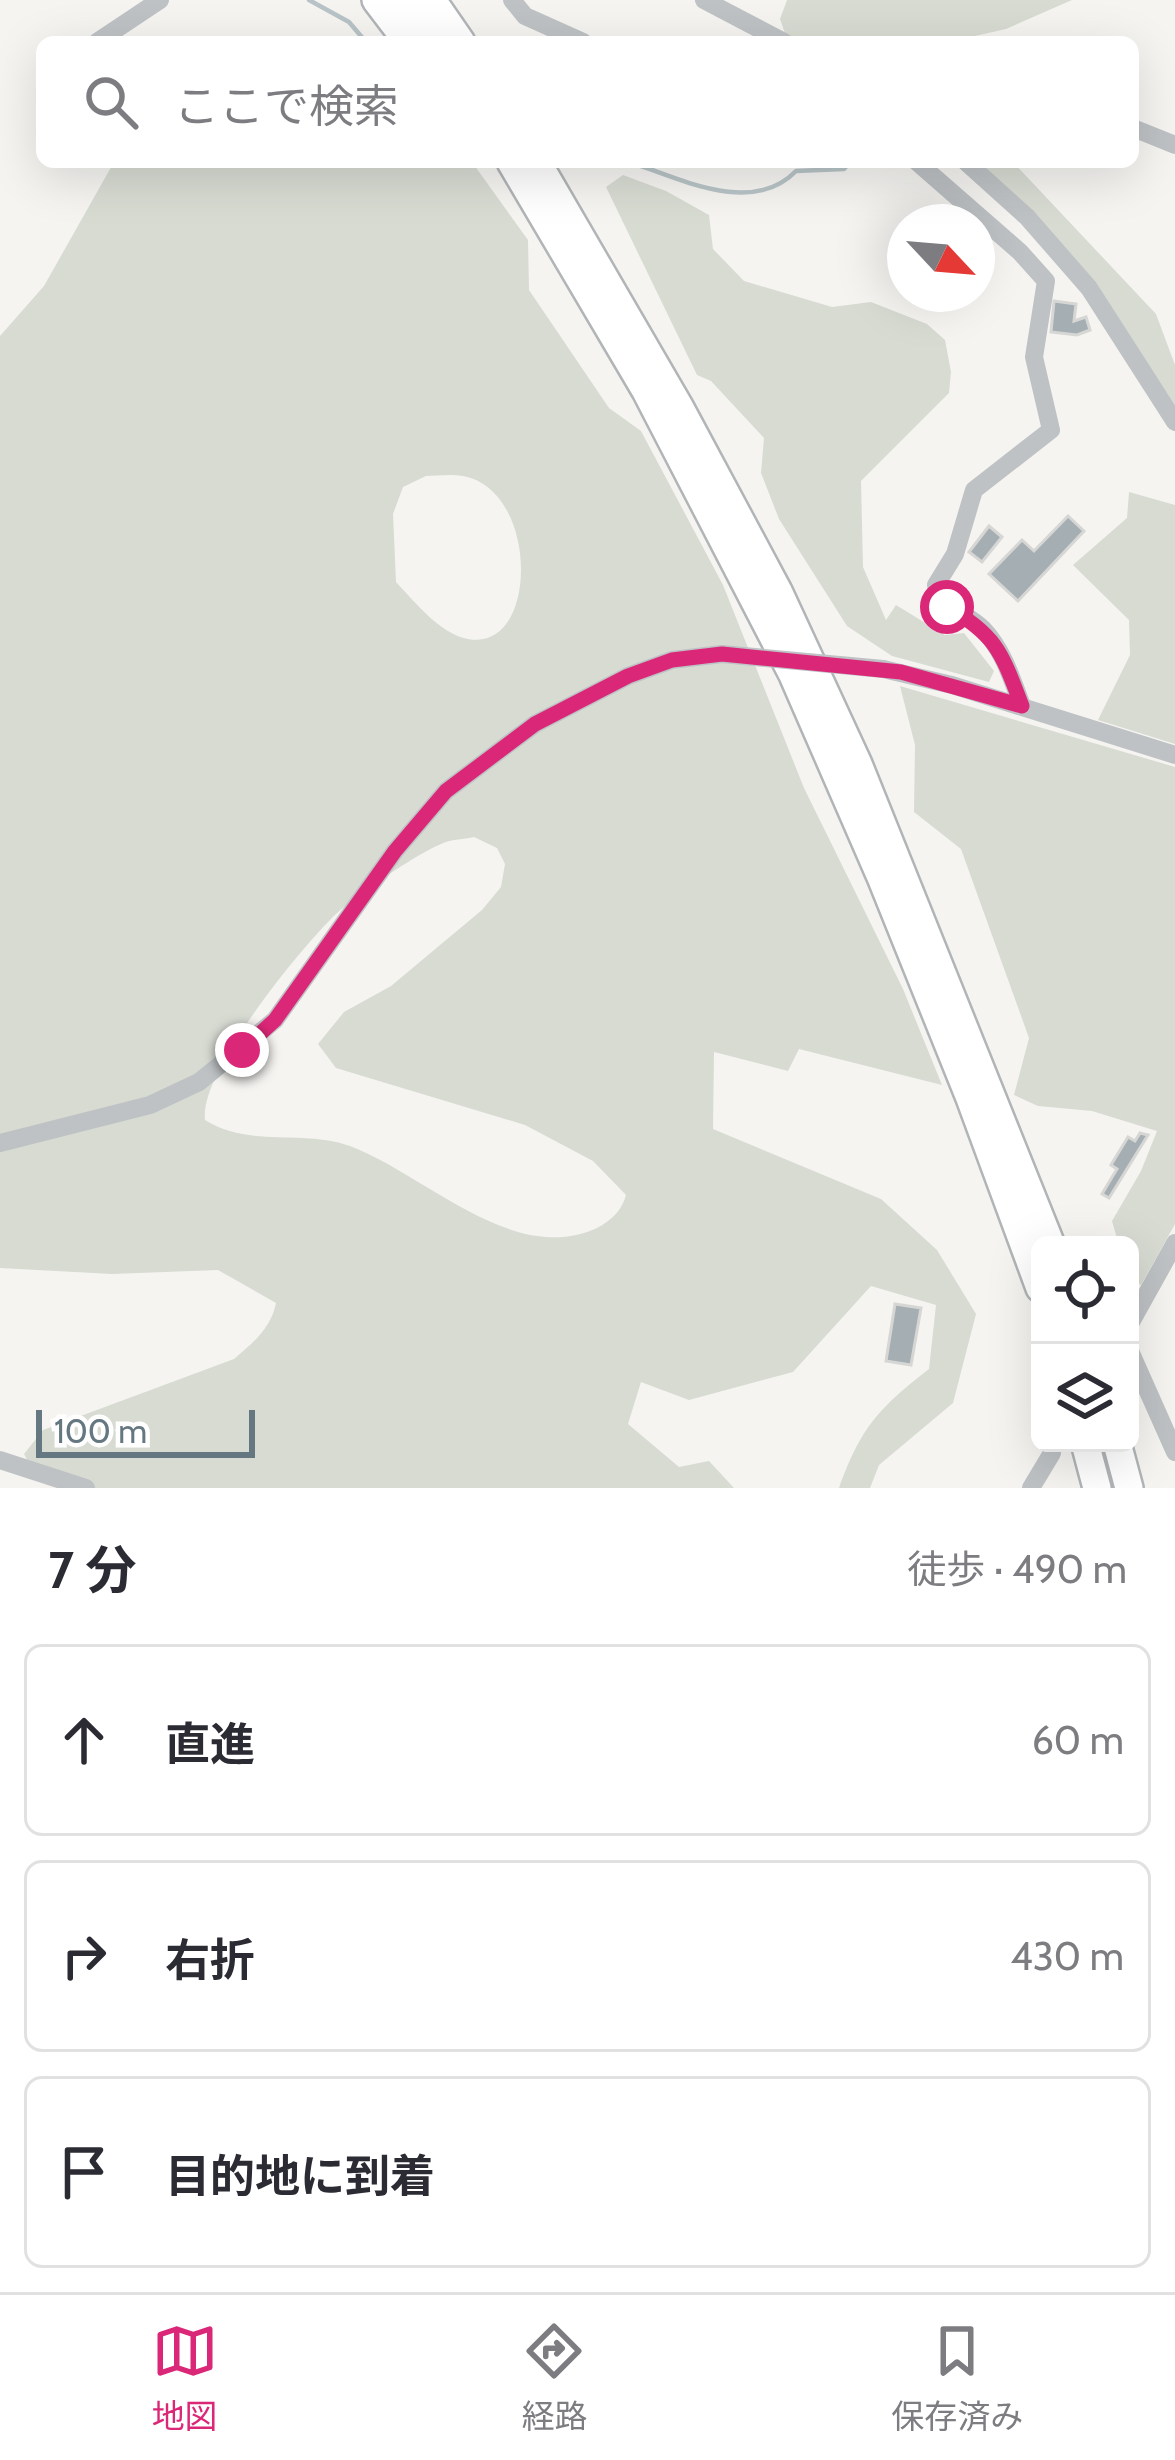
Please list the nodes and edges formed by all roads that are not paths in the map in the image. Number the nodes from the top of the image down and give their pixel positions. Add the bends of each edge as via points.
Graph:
1 (160, 0) edge
2 (376, 0) edge
3 (406, 0) edge
4 (432, 0) edge
5 (455, 0) edge
6 (512, 0) edge
7 (712, 2) edge
8 (106, 36) edge
9 (403, 36) edge
10 (431, 36) edge
11 (457, 36) edge
12 (476, 36) edge
13 (570, 36) edge
14 (773, 36) edge
15 (1139, 130) edge
16 (1175, 145) edge
17 (506, 168) edge
18 (516, 168) edge
19 (543, 168) edge
20 (924, 168) edge
21 (972, 168) edge
22 (571, 239) junction
23 (1175, 422) edge
24 (1022, 706) junction
25 (1175, 754) edge
26 (0, 1143) edge
27 (1048, 1236) edge
28 (1175, 1243) edge
29 (1031, 1265) edge
30 (1139, 1308) edge
31 (1139, 1371) edge
32 (1086, 1452) edge
33 (1119, 1452) edge
34 (1175, 1452) edge
35 (1052, 1453) dead end
36 (0, 1460) edge
37 (86, 1488) edge
38 (1031, 1488) edge
39 (1093, 1488) edge
40 (1129, 1488) edge

1 - 8 street
2 - 9 highway
3 - 10 highway
4 - 11 highway
5 - 12 highway
6 - 13 street via 525,16
7 - 14 street
15 - 16 street
17 - 22 highway
18 - 22 highway
19 - 22 highway
20 - 24 street via 1046,281 1034,358 1052,430 974,490 956,554 936,585 947,607 981,626 1004,658
21 - 23 street via 1089,288
22 - 27 highway via 680,408 778,591 867,786
22 - 29 highway via 793,675
24 - 25 street
24 - 26 street, bridge via 883,670 722,654 628,676 535,724 446,791 275,1020 200,1082 150,1105
28 - 30 street
31 - 34 street
32 - 39 highway
33 - 40 highway
35 - 38 street
36 - 37 street

